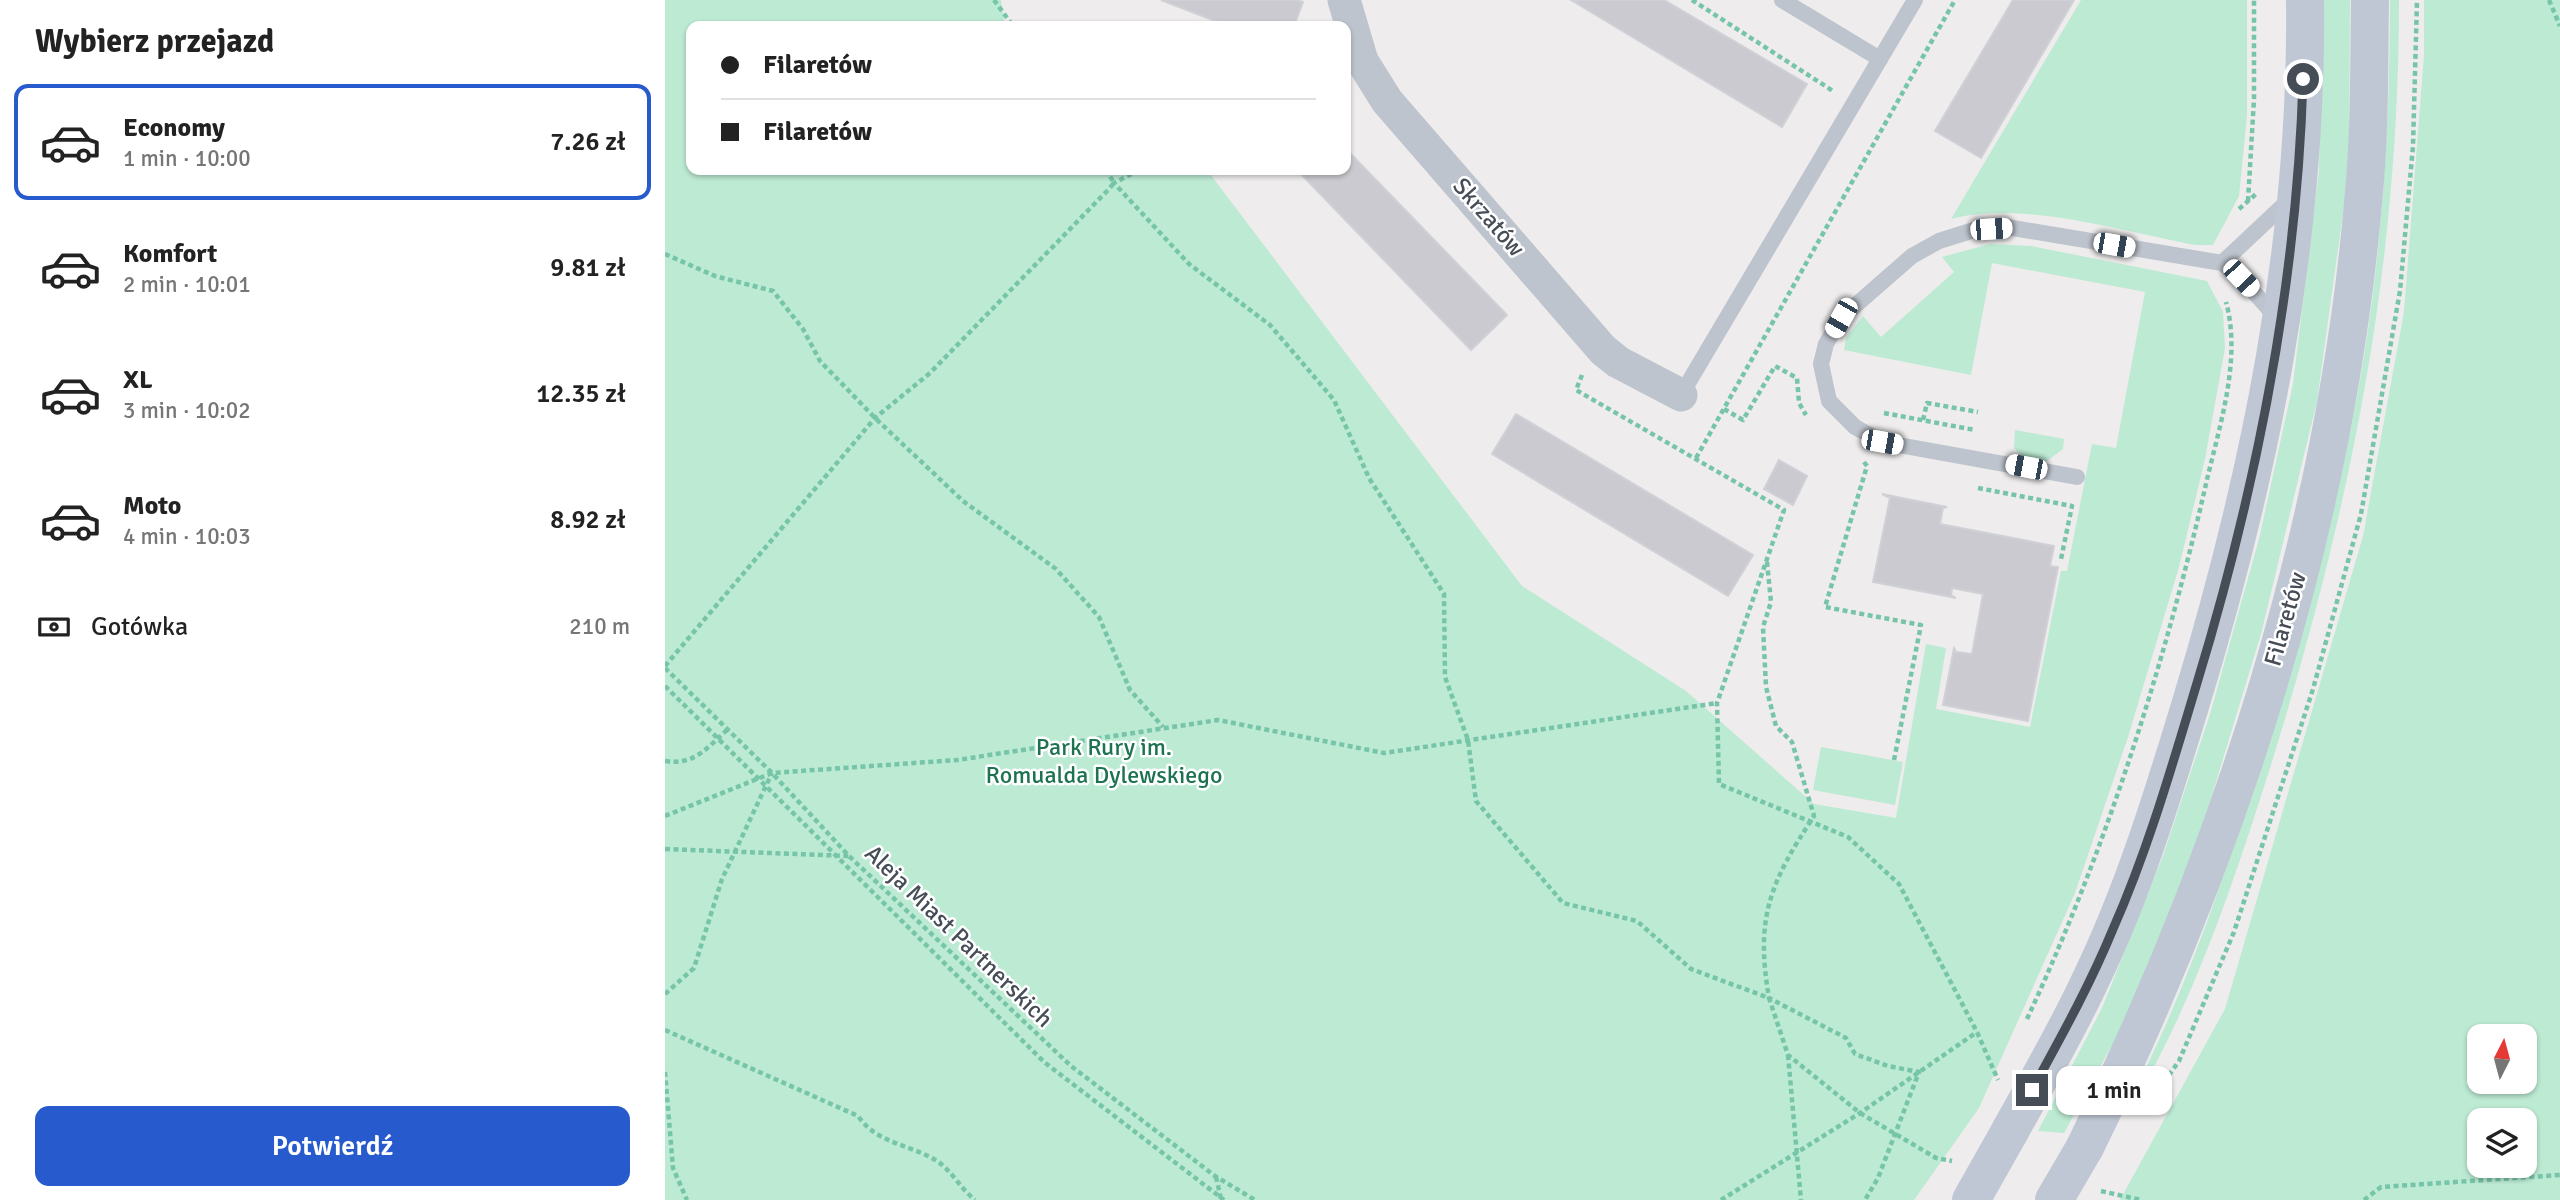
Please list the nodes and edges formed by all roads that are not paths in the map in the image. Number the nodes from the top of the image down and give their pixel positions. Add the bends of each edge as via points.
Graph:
1 (1344, 0) edge
2 (1782, 0) edge
3 (1915, 0) edge
4 (2305, 0) edge
5 (2370, 0) edge
6 (1350, 21) edge
7 (1351, 24) edge
8 (1880, 59) junction
9 (2299, 190) junction
10 (2223, 263) junction
11 (2281, 324) junction
12 (1681, 395) joint
13 (2077, 477) dead end
14 (1971, 1200) edge
15 (2054, 1200) edge

1 - 6 street, Skrzatów
2 - 8 lane
3 - 8 lane
4 - 9 main road
5 - 15 main road, Filaretów, bridge via 2368,145 2357,267 2333,421 2297,579 2192,909 2152,1009
7 - 12 street, Skrzatów via 1362,61 1387,101 1594,341 1618,362
8 - 12 lane
9 - 10 lane
9 - 11 main road
10 - 11 lane
10 - 13 lane via 2007,228 1975,230 1939,241 1912,256 1841,318 1821,364 1829,401 1854,427 1882,442
11 - 14 main road, bridge via 2235,554 2158,808 2092,978

